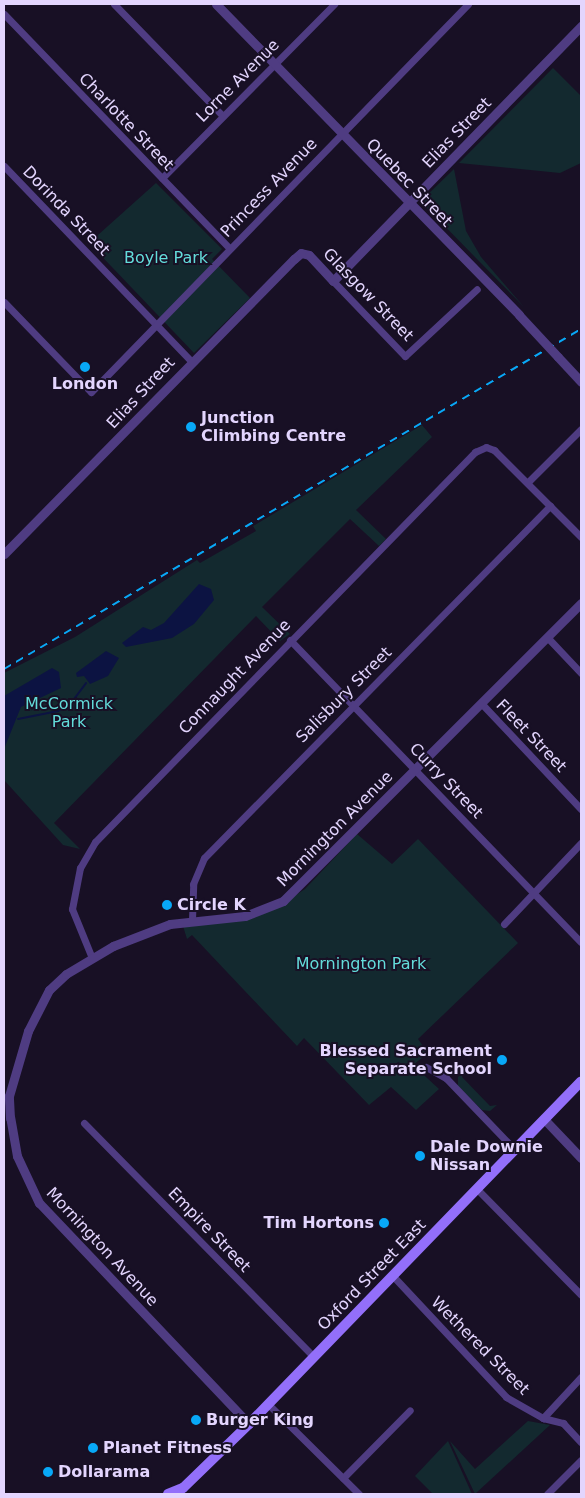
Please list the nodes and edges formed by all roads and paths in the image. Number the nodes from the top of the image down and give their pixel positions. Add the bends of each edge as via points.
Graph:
1 (114, 4) edge
2 (216, 4) edge
3 (334, 4) edge
4 (468, 4) edge
5 (4, 14) edge
6 (581, 26) edge
7 (274, 64) junction
8 (223, 116) junction
9 (340, 134) junction
10 (4, 166) edge
11 (162, 178) junction
12 (408, 204) junction
13 (229, 248) junction
14 (301, 253) joint
15 (333, 281) junction
16 (477, 289) dead end
17 (4, 302) edge
18 (156, 325) junction
19 (191, 361) junction
20 (581, 382) edge
21 (581, 429) edge
22 (528, 482) junction
23 (550, 506) junction
24 (581, 538) edge
25 (4, 554) edge
26 (581, 603) edge
27 (546, 637) junction
28 (290, 640) junction
29 (581, 673) edge
30 (481, 703) junction
31 (354, 705) junction
32 (416, 770) junction
33 (581, 809) edge
34 (581, 843) edge
35 (534, 892) junction
36 (192, 920) junction
37 (504, 924) dead end
38 (581, 942) edge
39 (92, 958) junction
40 (426, 1067) dead end
41 (581, 1082) edge
42 (544, 1119) junction
43 (84, 1123) dead end
44 (514, 1149) junction
45 (581, 1158) edge
46 (477, 1189) junction
47 (392, 1275) junction
48 (581, 1295) edge
49 (313, 1356) junction
50 (581, 1377) edge
51 (268, 1404) junction
52 (410, 1410) dead end
53 (543, 1418) junction
54 (249, 1424) junction
55 (581, 1442) edge
56 (581, 1460) edge
57 (343, 1478) junction
58 (184, 1492) edge
59 (168, 1494) edge
60 (360, 1494) edge
61 (547, 1494) edge

1 - 8 street
2 - 7 street, Quebec Street
3 - 7 street, Lorne Avenue
4 - 9 street, Princess Avenue
5 - 11 street, Charlotte Street
6 - 12 street, Elias Street
7 - 8 street, Lorne Avenue
7 - 9 street, Quebec Street
8 - 11 street, Lorne Avenue
9 - 12 street, Quebec Street
9 - 13 street, Princess Avenue
10 - 18 street, Dorinda Street
11 - 13 street, Charlotte Street
12 - 15 street, Elias Street
12 - 20 street, Quebec Street, bridge
13 - 18 street, Princess Avenue
14 - 15 street, Glasgow Street
14 - 19 street, Elias Street
15 - 16 street, Glasgow Street via 405,356
17 - 18 street, Princess Avenue via 91,392
18 - 19 street, Dorinda Street
19 - 25 street, Elias Street
21 - 22 street
22 - 23 street
22 - 28 street, Connaught Avenue via 486,447 476,452
23 - 24 street
23 - 31 street, Salisbury Street
26 - 27 street, Mornington Avenue
27 - 29 street
27 - 30 street, Mornington Avenue
28 - 31 street, Curry Street
28 - 39 street, Connaught Avenue via 85,858 72,909
30 - 32 street, Mornington Avenue
30 - 33 street, Fleet Street
31 - 32 street, Curry Street
31 - 36 street, Salisbury Street via 204,858 193,884
32 - 35 street, Curry Street
32 - 36 street, Mornington Avenue via 283,901 244,916
34 - 35 street
35 - 37 street
35 - 38 street, Curry Street
36 - 39 street, Mornington Avenue via 150,929
39 - 54 street, Mornington Avenue via 49,990 28,1031 9,1096 17,1156 38,1203
40 - 44 street via 446,1078
41 - 42 main road, Oxford Street East
42 - 44 main road, Oxford Street East
42 - 45 street
43 - 49 street, Empire Street
44 - 46 main road, Oxford Street East
46 - 47 main road, Oxford Street East
46 - 48 street
47 - 49 main road, Oxford Street East
47 - 53 street, Wethered Street via 506,1397
49 - 51 main road, Oxford Street East
50 - 53 street
51 - 54 main road, Oxford Street East
51 - 57 street
52 - 57 street
53 - 55 street, Wethered Street via 563,1423
54 - 58 main road, Oxford Street East
56 - 61 street
57 - 60 street
58 - 59 main road, Oxford Street East

